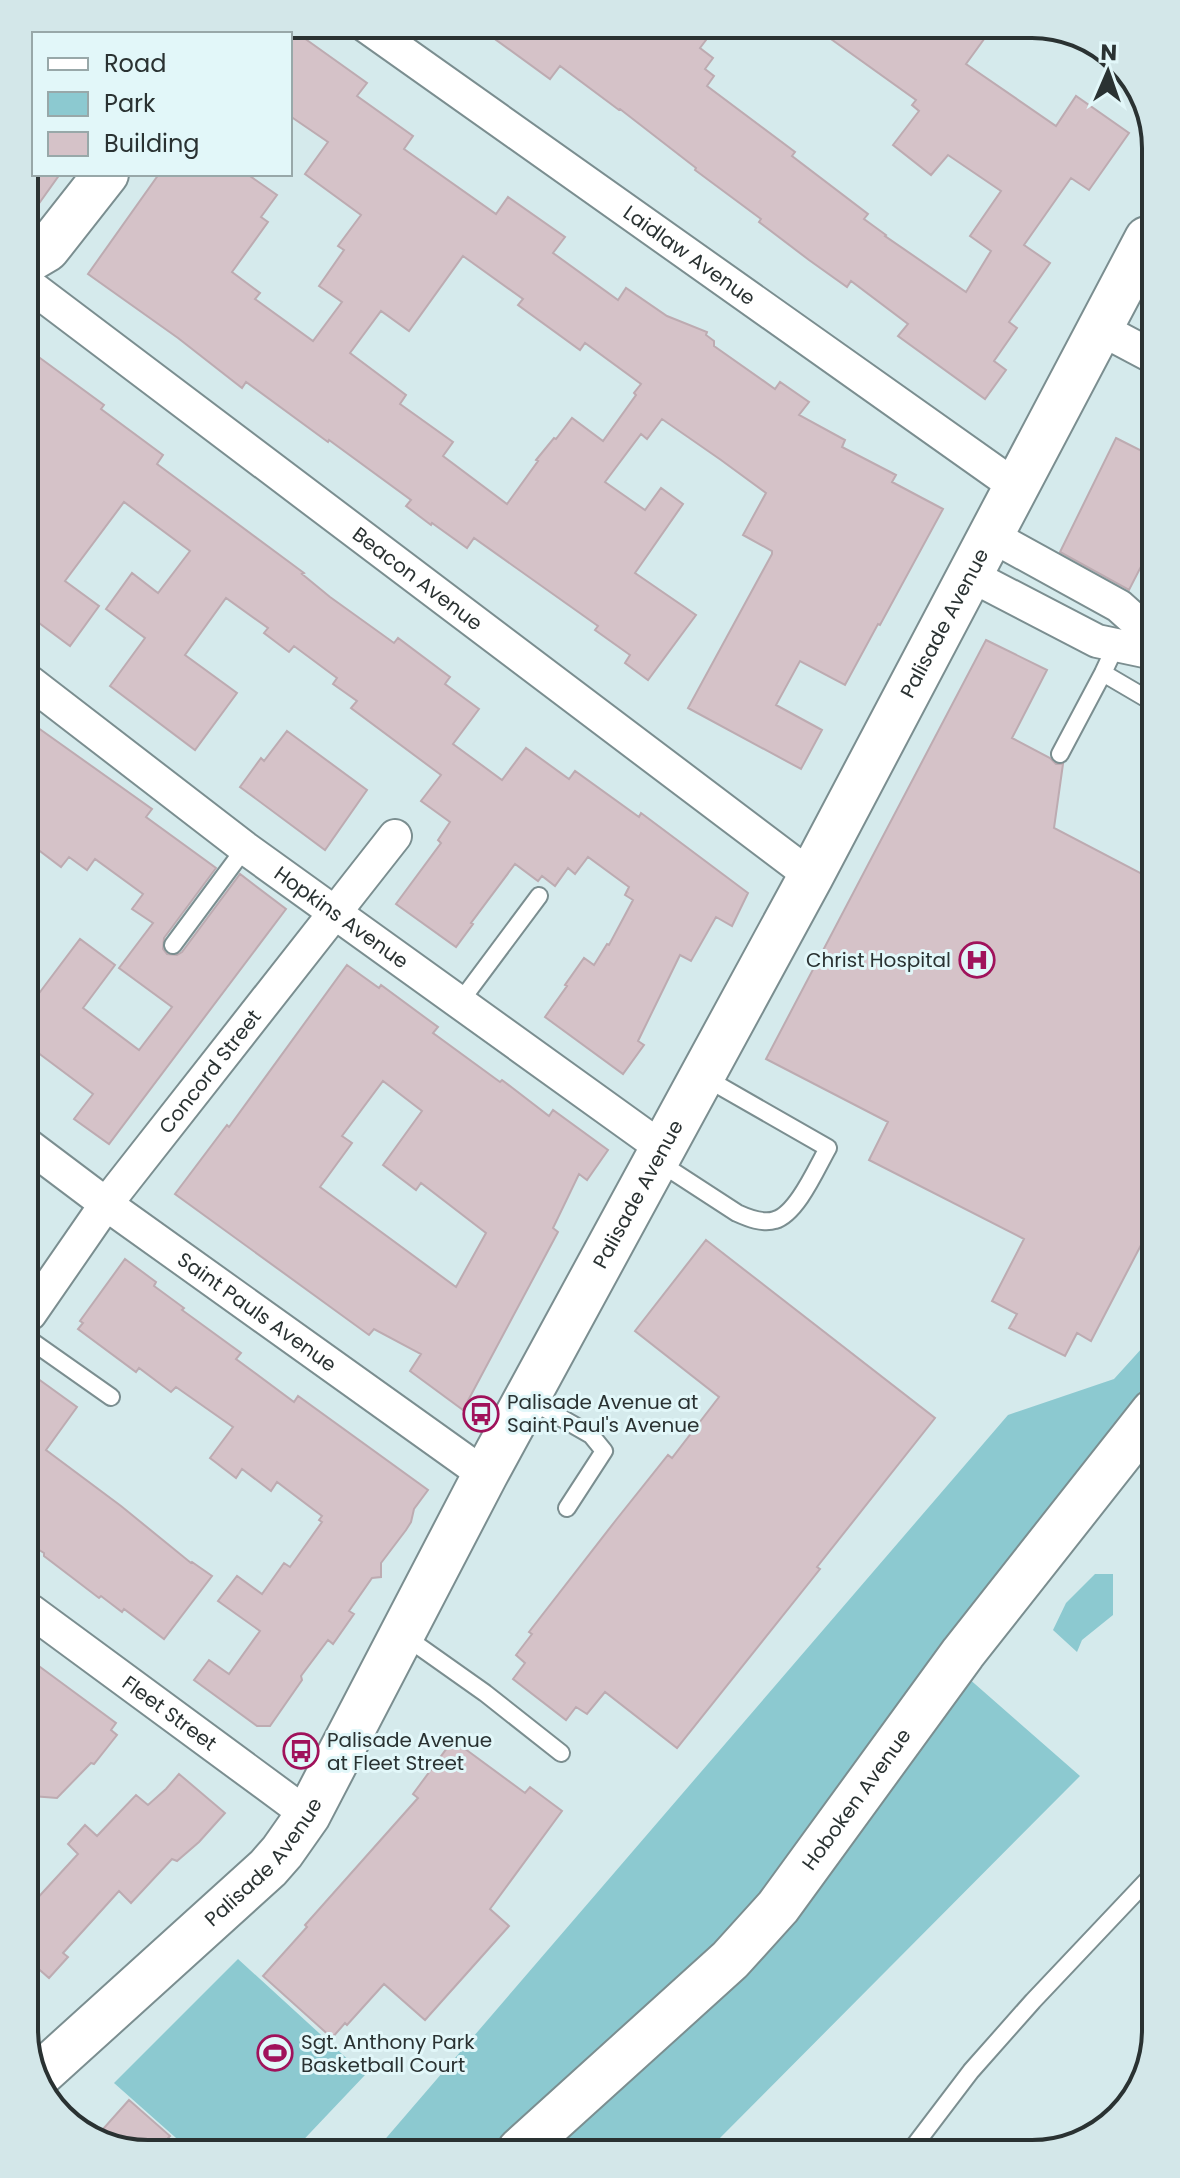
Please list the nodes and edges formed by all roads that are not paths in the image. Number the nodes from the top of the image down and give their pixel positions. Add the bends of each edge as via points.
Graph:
1 (383, 38) edge
2 (104, 176) edge
3 (1142, 248) edge
4 (38, 254) edge
5 (38, 292) edge
6 (1099, 328) junction
7 (1142, 351) edge
8 (1015, 486) junction
9 (990, 535) junction
10 (970, 575) junction
11 (1140, 625) edge
12 (1142, 653) edge
13 (1109, 659) junction
14 (38, 688) edge
15 (1142, 693) edge
16 (1060, 754) dead end
17 (395, 836) dead end
18 (245, 848) junction
19 (811, 876) junction
20 (539, 896) dead end
21 (336, 913) junction
22 (173, 945) dead end
23 (460, 1002) junction
24 (702, 1076) junction
25 (38, 1153) edge
26 (659, 1154) junction
27 (106, 1204) junction
28 (38, 1302) edge
29 (38, 1346) edge
30 (111, 1397) dead end
31 (527, 1398) junction
32 (1142, 1426) edge
33 (485, 1475) junction
34 (567, 1508) dead end
35 (38, 1616) edge
36 (402, 1634) junction
37 (561, 1753) dead end
38 (308, 1815) junction
39 (1142, 1886) edge
40 (45, 2070) edge
41 (531, 2140) edge
42 (919, 2140) edge

1 - 8 street, Laidlaw Avenue
2 - 4 main road
3 - 6 main road, Palisade Avenue
5 - 19 street, Beacon Avenue
6 - 7 street
6 - 8 main road, Palisade Avenue
8 - 9 main road, Palisade Avenue
9 - 10 main road, Palisade Avenue
9 - 11 street via 1119,606
10 - 13 street via 1097,641
10 - 19 main road, Palisade Avenue
11 - 13 lane
12 - 13 street
13 - 15 lane
13 - 16 lane
14 - 18 street, Hopkins Avenue
17 - 21 street, Concord Street
18 - 21 street, Hopkins Avenue
18 - 22 lane
19 - 24 main road, Palisade Avenue
20 - 23 lane
21 - 23 street, Hopkins Avenue
21 - 27 street, Concord Street
23 - 26 street, Hopkins Avenue
24 - 26 main road, Palisade Avenue
24 - 26 lane via 828,1148 788,1213 765,1221 737,1213
25 - 27 street, Saint Pauls Avenue
26 - 31 main road, Palisade Avenue
27 - 28 street, Concord Street
27 - 33 street, Saint Pauls Avenue
29 - 30 lane
31 - 33 main road, Palisade Avenue
31 - 34 lane via 591,1435 604,1451
32 - 41 main road, Hoboken Avenue via 963,1653 770,1916 730,1960
33 - 36 main road, Palisade Avenue
35 - 38 street, Fleet Street
36 - 37 lane
36 - 38 main road, Palisade Avenue
38 - 40 main road, Palisade Avenue via 268,1868
39 - 42 lane via 971,2071

